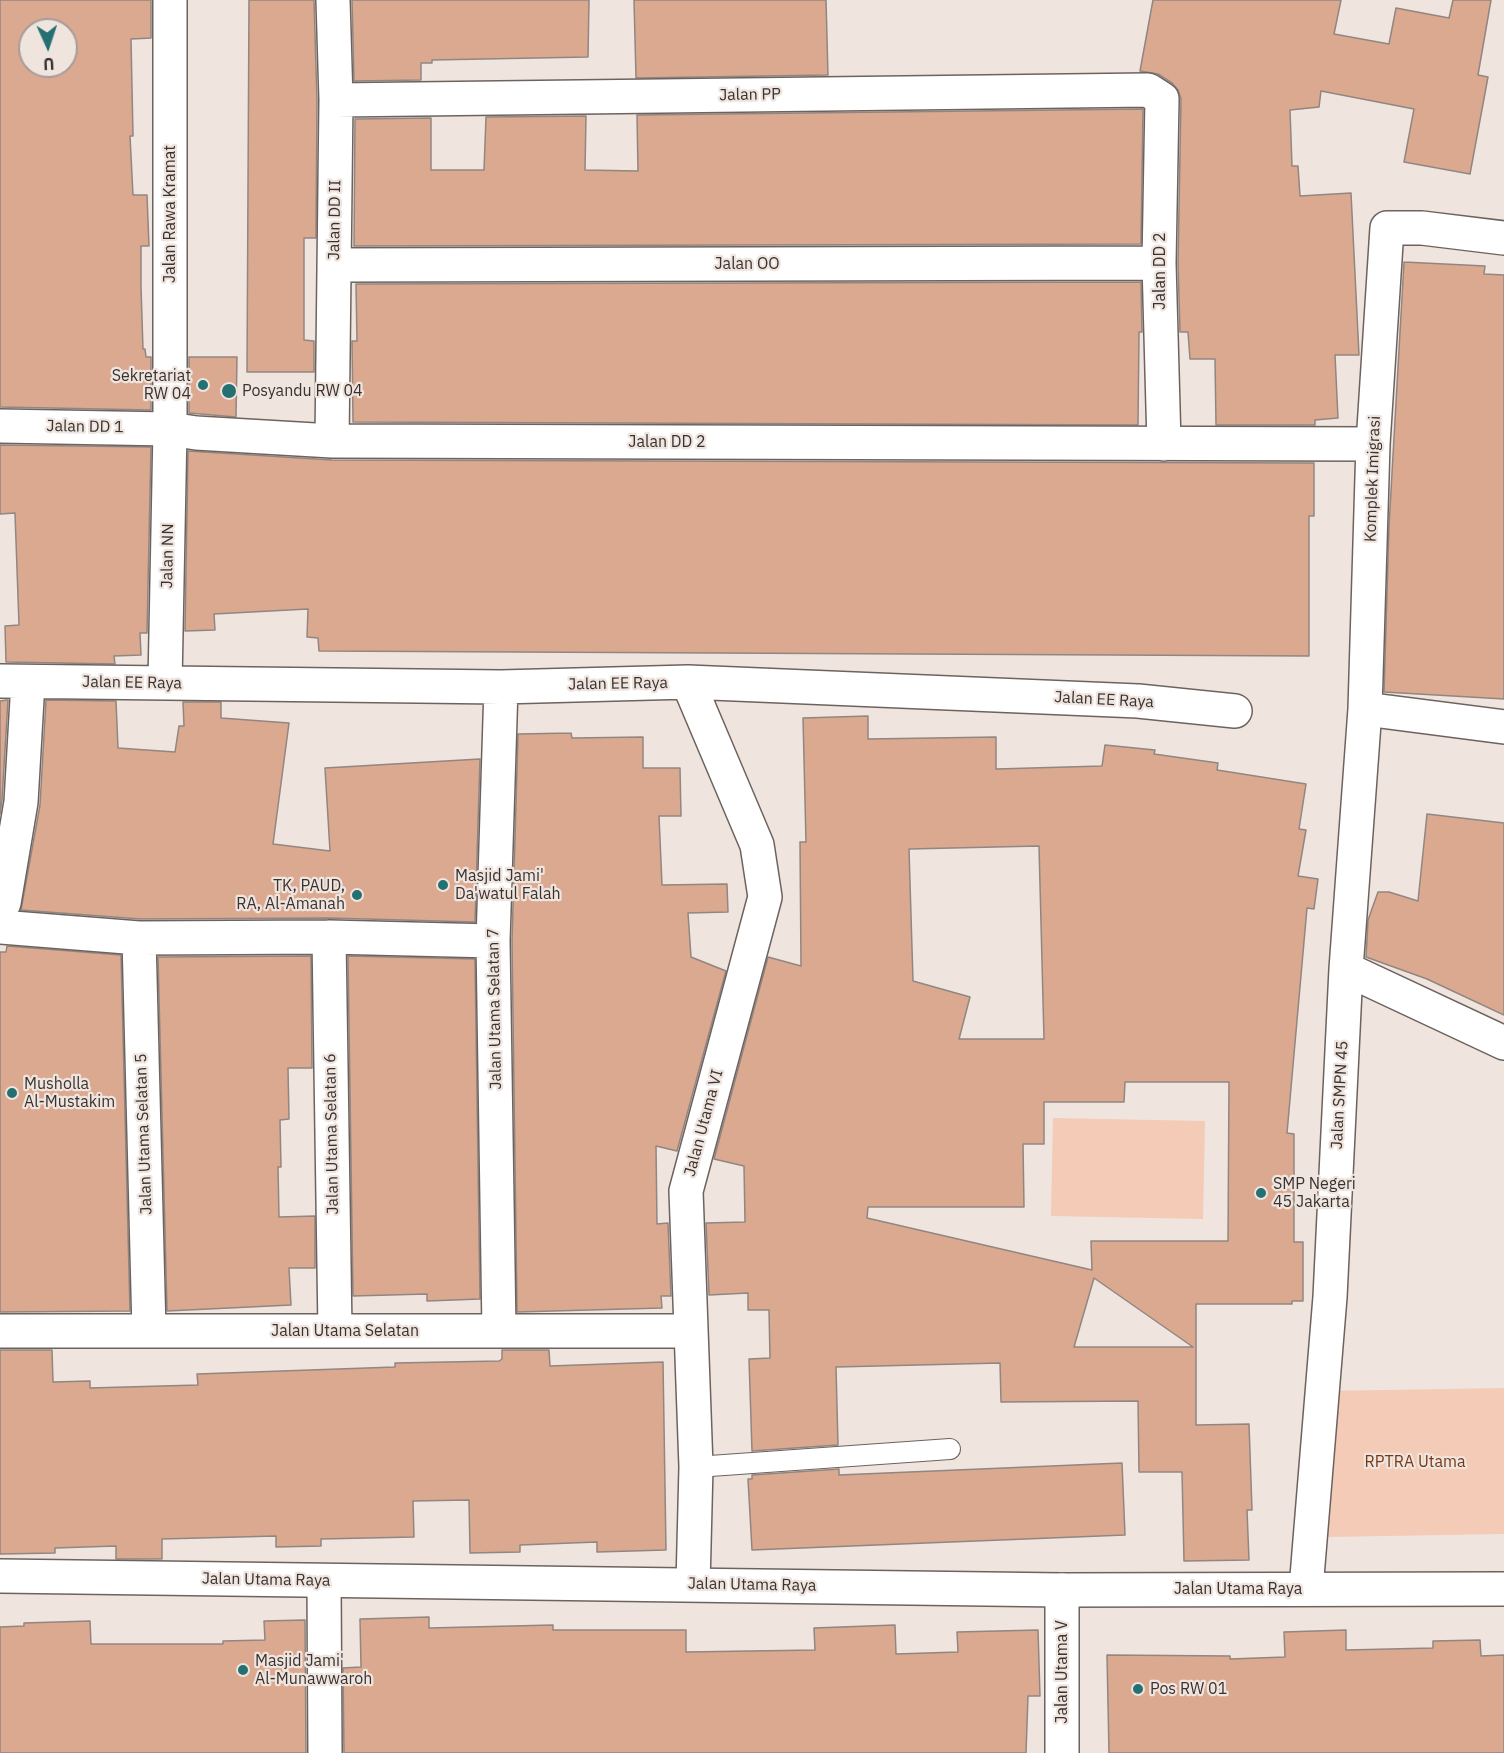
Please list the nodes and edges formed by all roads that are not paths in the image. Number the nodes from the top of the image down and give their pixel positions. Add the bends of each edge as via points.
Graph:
1 (170, 0) edge
2 (333, 0) edge
3 (1162, 99) joint
4 (336, 100) junction
5 (1504, 238) edge
6 (1159, 262) junction
7 (334, 265) junction
8 (0, 426) edge
9 (170, 429) junction
10 (332, 441) junction
11 (1164, 444) junction
12 (1373, 444) junction
13 (14, 682) edge
14 (688, 682) junction
15 (165, 683) junction
16 (501, 687) junction
17 (1365, 709) junction
18 (1235, 711) dead end
19 (1504, 727) edge
20 (0, 907) edge
21 (0, 927) edge
22 (329, 937) junction
23 (139, 938) junction
24 (493, 941) junction
25 (1346, 969) junction
26 (1504, 1043) edge
27 (0, 1331) edge
28 (149, 1331) junction
29 (335, 1331) junction
30 (499, 1331) junction
31 (691, 1331) junction
32 (950, 1449) dead end
33 (696, 1467) junction
34 (0, 1576) edge
35 (324, 1581) junction
36 (693, 1584) junction
37 (1306, 1589) junction
38 (1504, 1589) edge
39 (1062, 1590) junction
40 (325, 1753) edge
41 (1062, 1753) edge

1 - 9 street, Jalan Rawa Kramat
2 - 4 street, Jalan DD II
3 - 4 street, Jalan PP via 1148,90
3 - 6 street, Jalan DD 2
4 - 7 street, Jalan DD II
5 - 12 street, Komplek Imigrasi via 1387,228
6 - 7 street, Jalan OO
6 - 11 street, Jalan DD 2
7 - 10 street, Jalan DD II
8 - 9 street, Jalan DD 1
9 - 10 street, Jalan DD 2
9 - 15 street, Jalan NN
10 - 11 street, Jalan DD 2
11 - 12 street, Jalan DD 2
12 - 17 street, Komplek Imigrasi
13 - 15 street, Jalan EE Raya
13 - 20 street via 21,802 4,903
14 - 16 street, Jalan EE Raya
14 - 18 street, Jalan EE Raya via 1138,701
14 - 31 street, Jalan Utama VI via 756,845 765,897 686,1191
15 - 16 street, Jalan EE Raya
16 - 24 street, Jalan Utama Selatan 7
17 - 19 street
17 - 25 street, Jalan SMPN 45
21 - 23 street
22 - 23 street
22 - 24 street
22 - 29 street, Jalan Utama Selatan 6
23 - 28 street, Jalan Utama Selatan 5
24 - 30 street, Jalan Utama Selatan 7
25 - 26 street
25 - 37 street, Jalan SMPN 45 via 1330,1297
27 - 28 street, Jalan Utama Selatan
28 - 29 street, Jalan Utama Selatan
29 - 30 street, Jalan Utama Selatan
30 - 31 street, Jalan Utama Selatan
31 - 33 street, Jalan Utama VI
32 - 33 lane
33 - 36 street, Jalan Utama VI
34 - 35 street, Jalan Utama Raya
35 - 36 street, Jalan Utama Raya
35 - 40 street
36 - 39 street, Jalan Utama Raya
37 - 38 street, Jalan Utama Raya
37 - 39 street, Jalan Utama Raya
39 - 41 street, Jalan Utama V

